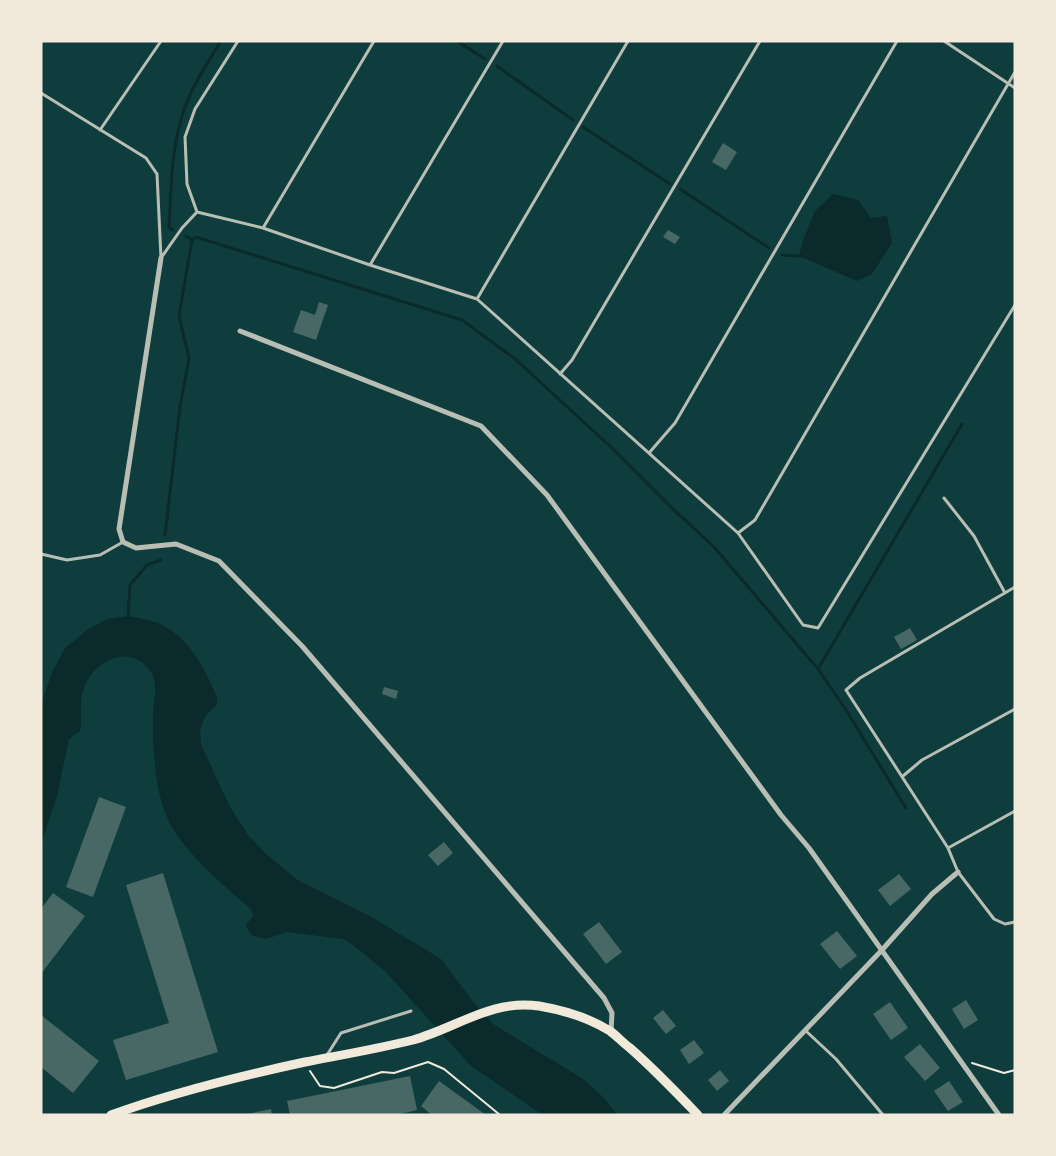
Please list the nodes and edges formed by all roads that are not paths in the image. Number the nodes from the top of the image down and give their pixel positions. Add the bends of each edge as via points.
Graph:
1 (161, 41) edge
2 (238, 41) edge
3 (374, 41) edge
4 (503, 41) edge
5 (628, 41) edge
6 (760, 41) edge
7 (897, 41) edge
8 (944, 41) edge
9 (1015, 72) edge
10 (1008, 84) junction
11 (1015, 88) edge
12 (41, 93) edge
13 (100, 130) junction
14 (197, 212) junction
15 (263, 228) junction
16 (161, 258) junction
17 (370, 265) junction
18 (477, 299) junction
19 (1015, 305) edge
20 (240, 331) dead end
21 (560, 374) junction
22 (649, 453) junction
23 (944, 498) dead end
24 (738, 532) junction
25 (123, 542) junction
26 (41, 554) edge
27 (1015, 587) edge
28 (1005, 592) junction
29 (1015, 709) edge
30 (903, 776) junction
31 (1015, 811) edge
32 (948, 848) junction
33 (958, 872) junction
34 (1015, 922) edge
35 (882, 950) junction
36 (411, 1011) dead end
37 (806, 1031) junction
38 (611, 1032) junction
39 (325, 1058) junction
40 (111, 1115) edge
41 (698, 1115) edge
42 (724, 1115) edge
43 (883, 1115) edge
44 (999, 1115) edge

1 - 13 lane
2 - 14 lane via 195,109 185,137 187,184
3 - 15 lane
4 - 17 lane
5 - 18 lane
6 - 21 lane via 572,360
7 - 22 lane via 675,423
8 - 10 lane
9 - 10 lane
10 - 11 lane
10 - 24 lane via 755,520
12 - 13 lane
13 - 16 lane via 146,158 157,174
14 - 15 lane
14 - 16 lane
15 - 17 lane
16 - 25 street via 119,530
17 - 18 lane
18 - 21 lane
19 - 24 lane via 818,628 803,625
20 - 35 street via 481,426 547,495
21 - 22 lane
22 - 24 lane
23 - 28 lane via 974,536
25 - 26 lane via 100,555 67,560
25 - 38 street via 136,548 176,544 220,561 302,646 604,998 612,1013
27 - 28 lane
28 - 30 lane via 860,678 846,690
29 - 30 lane via 922,760
30 - 32 lane
31 - 32 lane
32 - 33 lane
33 - 34 lane via 994,919 1005,924
33 - 35 street via 932,894
35 - 37 street
35 - 44 street
36 - 39 lane via 342,1033
37 - 42 street
37 - 43 lane via 836,1059
38 - 39 main road via 586,1018 520,1004 497,1007 420,1038
38 - 41 main road via 654,1069
39 - 40 main road via 206,1086

